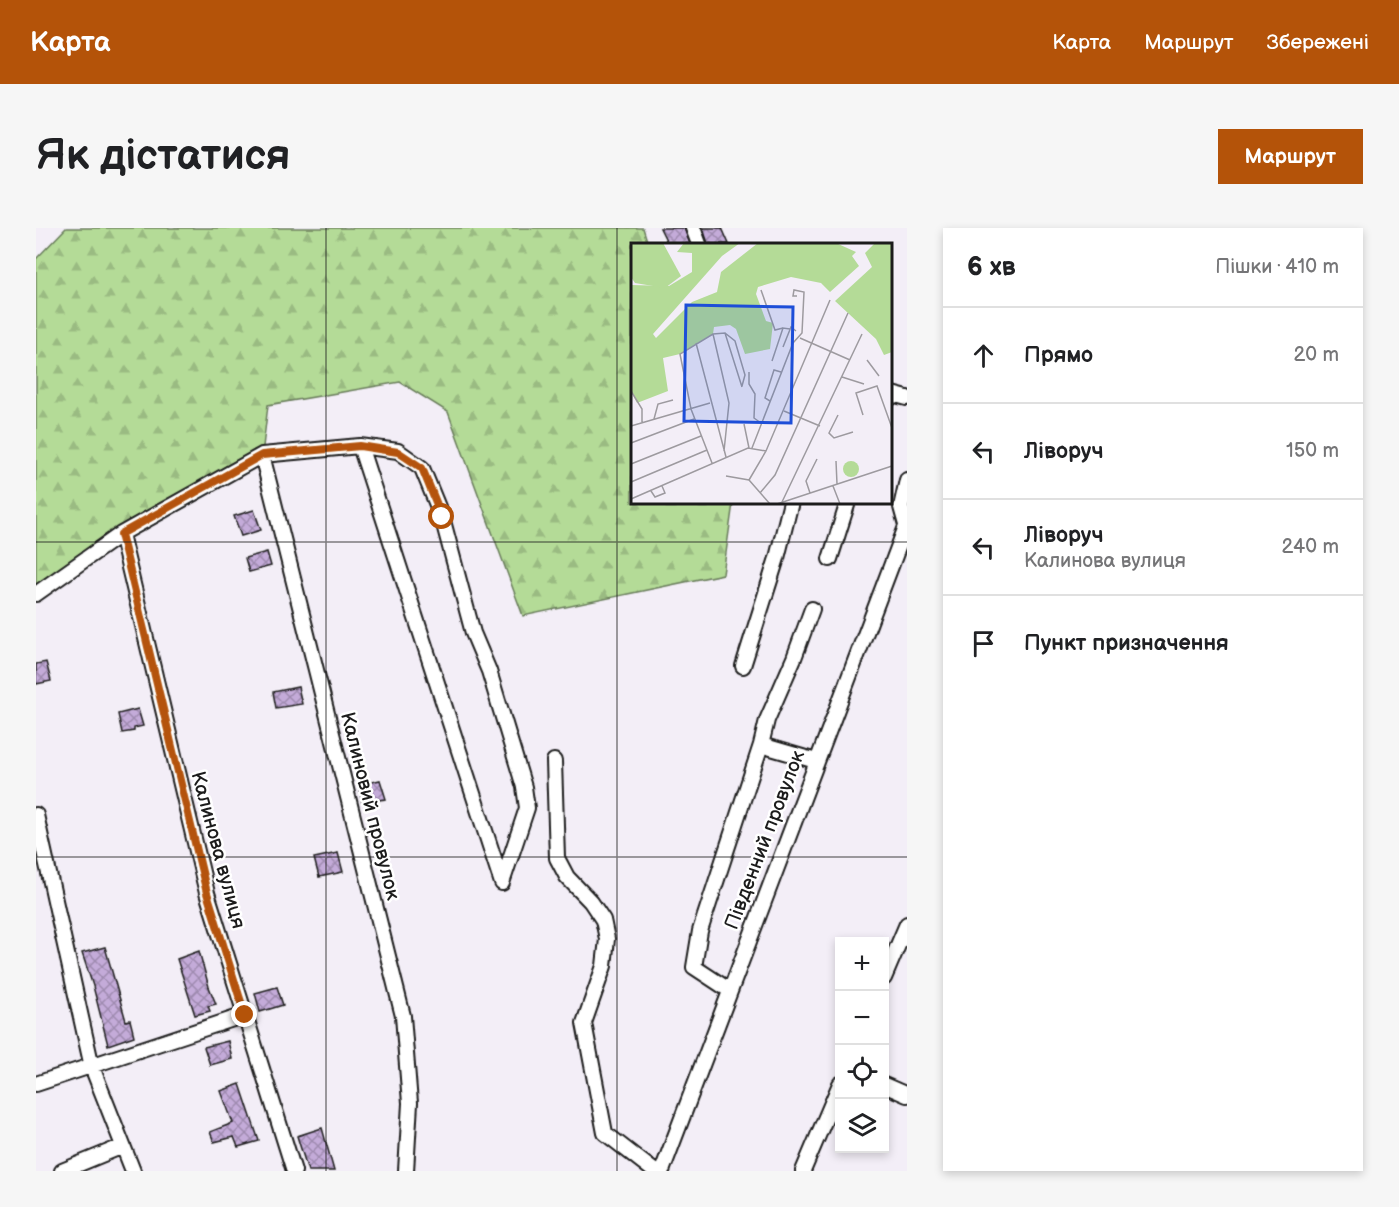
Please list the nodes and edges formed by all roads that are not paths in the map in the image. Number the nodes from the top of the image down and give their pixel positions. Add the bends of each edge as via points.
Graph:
1 (693, 228) edge
2 (699, 243) edge
3 (892, 394) edge
4 (907, 398) edge
5 (360, 446) junction
6 (262, 455) junction
7 (907, 480) edge
8 (790, 504) edge
9 (847, 504) edge
10 (907, 524) edge
11 (121, 534) junction
12 (830, 558) dead end
13 (36, 594) edge
14 (812, 609) dead end
15 (743, 666) dead end
16 (761, 745) junction
17 (554, 761) dead end
18 (816, 761) junction
19 (36, 815) edge
20 (907, 924) edge
21 (889, 968) edge
22 (729, 990) junction
23 (245, 1015) junction
24 (92, 1067) junction
25 (36, 1084) edge
26 (889, 1087) edge
27 (907, 1095) edge
28 (835, 1096) edge
29 (123, 1146) junction
30 (62, 1171) edge
31 (133, 1171) edge
32 (294, 1171) edge
33 (406, 1171) edge
34 (654, 1171) edge
35 (662, 1171) edge
36 (803, 1171) edge

1 - 2 street
3 - 4 street
5 - 5 street via 398,452 422,468 442,517 473,633 489,671 524,787 527,808 502,883
5 - 6 street
6 - 11 street
6 - 33 street, Калиновий провулок via 403,1016 410,1103
7 - 10 street via 901,507
8 - 15 street
9 - 12 street
10 - 18 street, Південний провулок
11 - 13 street
11 - 23 street, Калинова вулиця via 207,893
14 - 16 street via 767,720
16 - 18 street
16 - 22 street via 700,931 694,967
17 - 34 street via 557,858 567,877 603,920 607,939 604,966 584,1023 605,1133
18 - 22 street, Південний провулок
19 - 24 street
20 - 21 street
22 - 35 street, Південний провулок
23 - 24 street
23 - 32 street, Калинова вулиця
24 - 25 street
24 - 29 street
26 - 27 street
28 - 36 street
29 - 30 street
29 - 31 street

